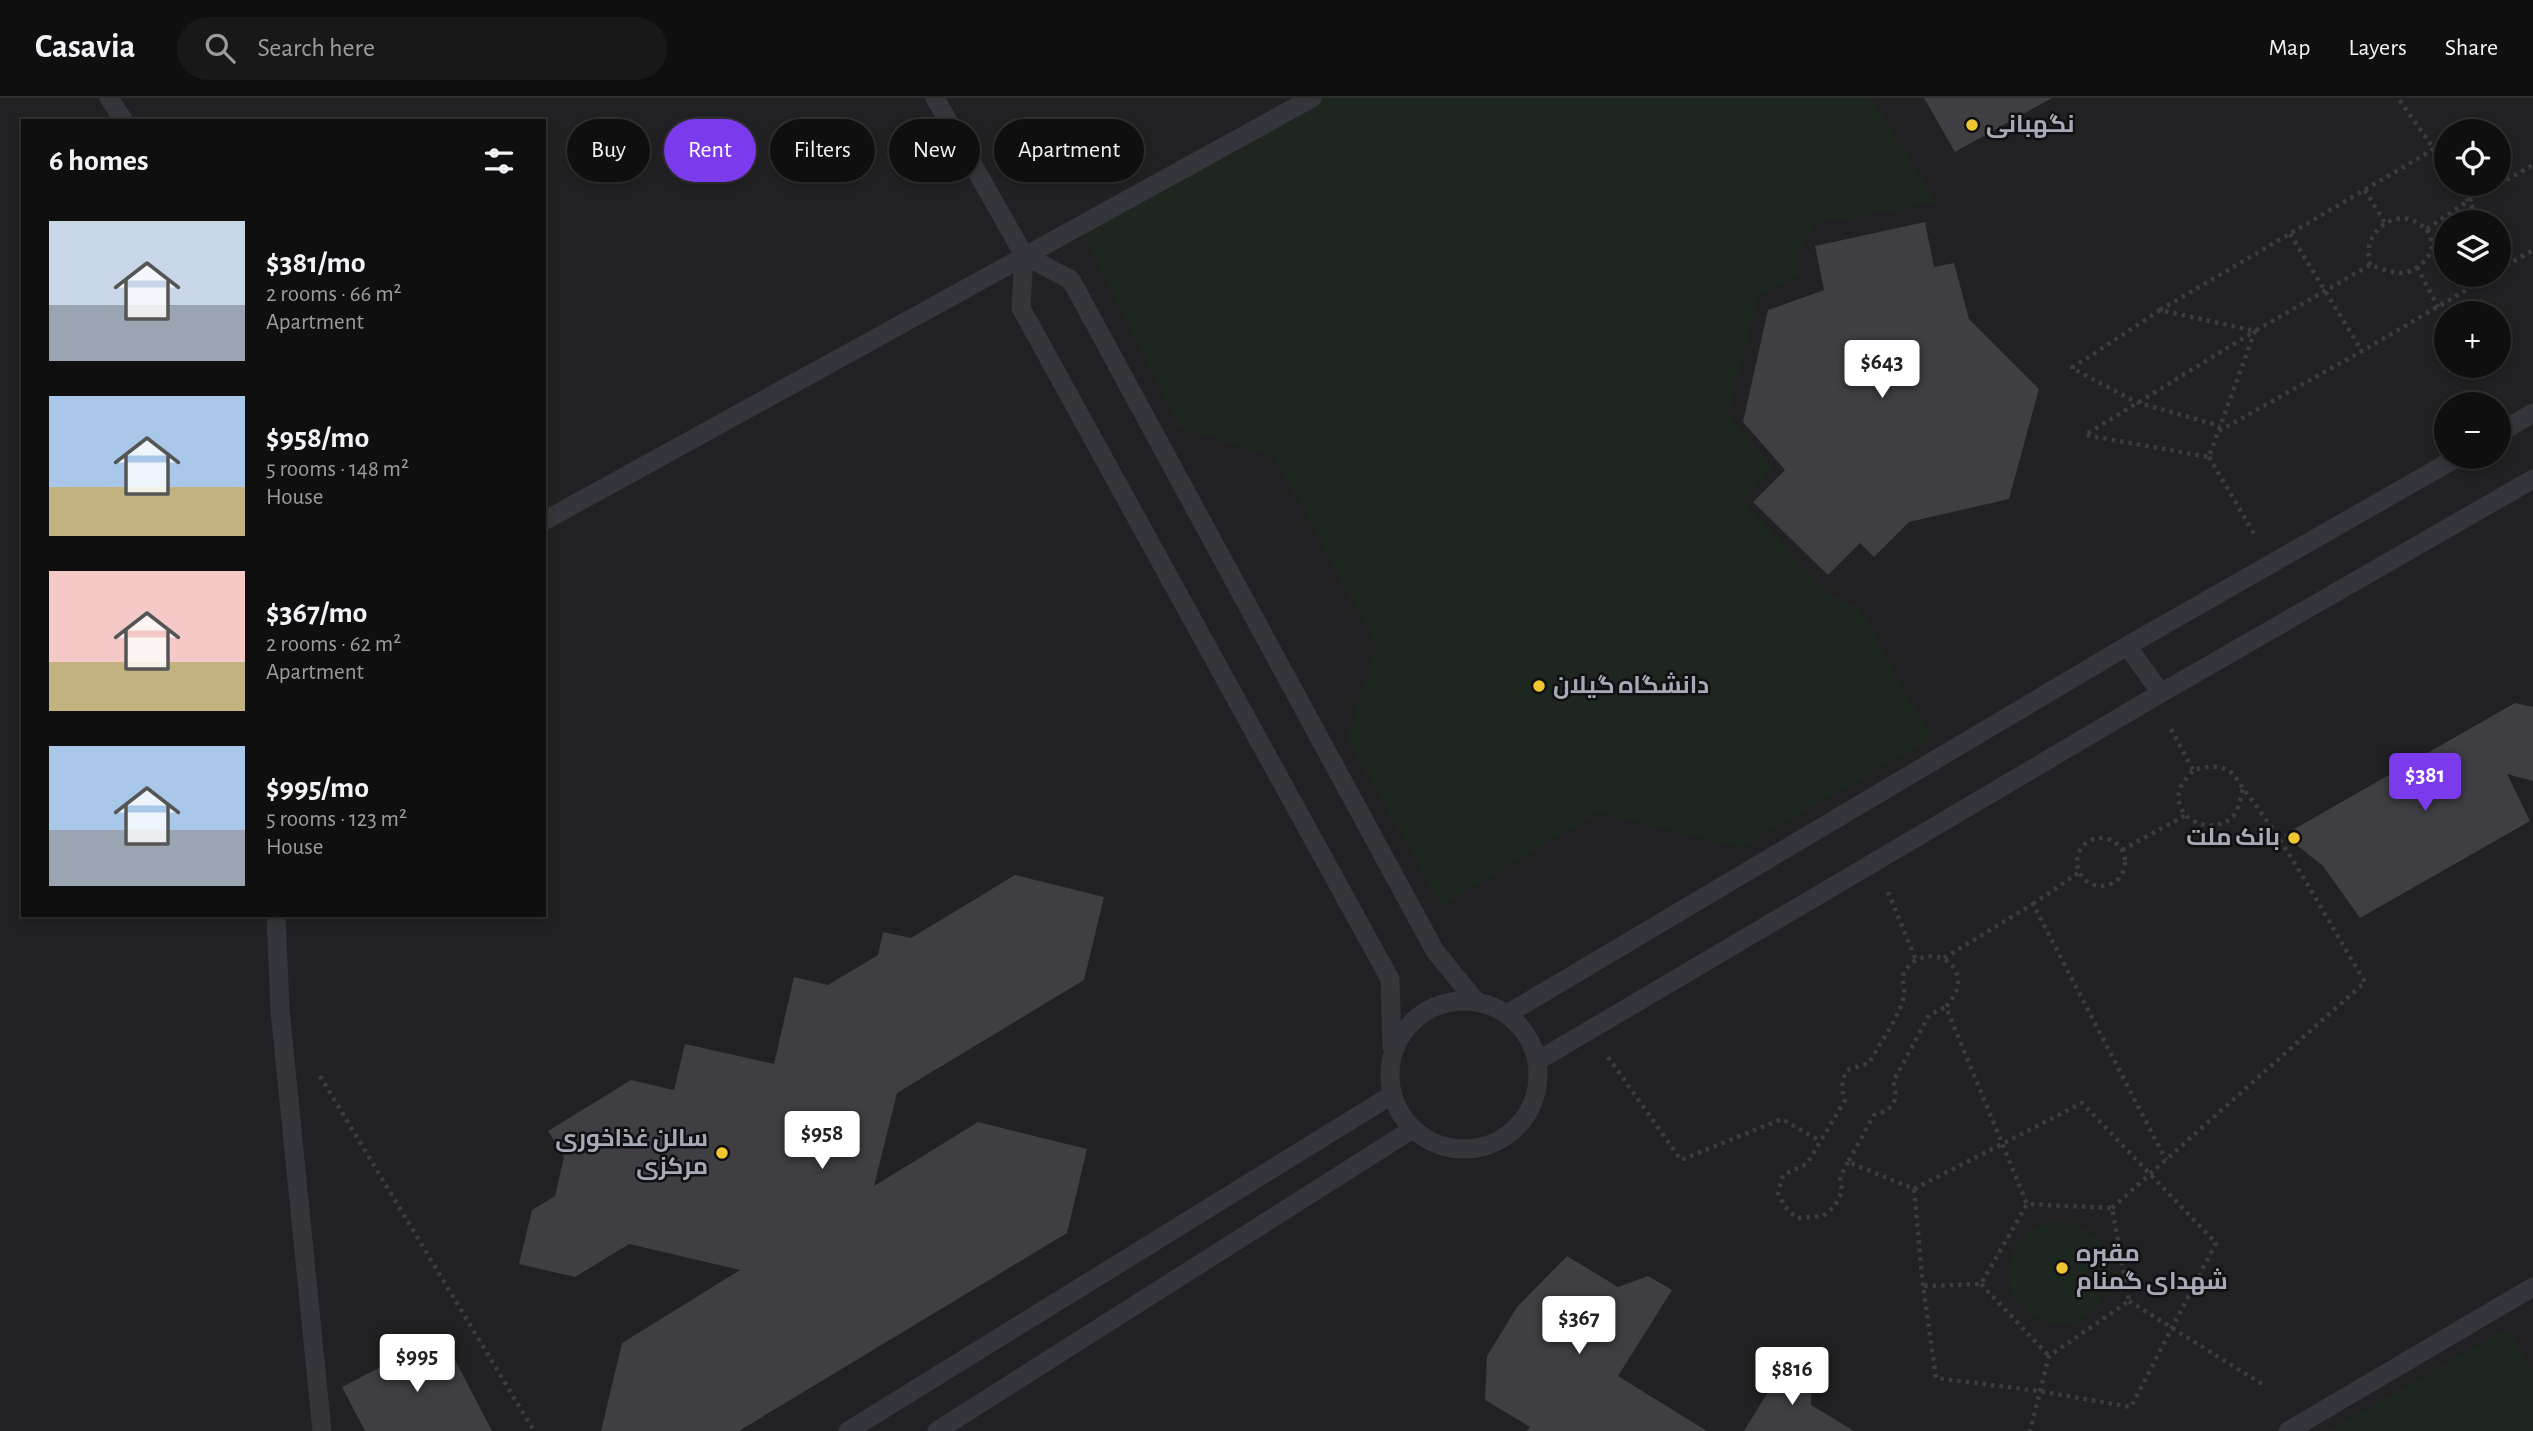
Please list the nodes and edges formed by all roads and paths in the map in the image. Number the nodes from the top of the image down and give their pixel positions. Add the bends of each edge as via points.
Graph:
1 (109, 98) edge
2 (935, 98) edge
3 (1312, 98) edge
4 (2398, 98) edge
5 (123, 119) edge
6 (2434, 149) joint
7 (2533, 165) edge
8 (2365, 190) junction
9 (2465, 196) edge
10 (2468, 201) junction
11 (2474, 210) edge
12 (2385, 223) junction
13 (2427, 229) junction
14 (2290, 234) junction
15 (2533, 250) edge
16 (1024, 256) junction
17 (2511, 264) edge
18 (2370, 265) junction
19 (2417, 267) junction
20 (2472, 287) edge
21 (2326, 290) junction
22 (2435, 301) edge
23 (2448, 301) edge
24 (2434, 309) edge
25 (2160, 310) junction
26 (2255, 331) junction
27 (2362, 351) junction
28 (2136, 402) junction
29 (2533, 414) edge
30 (2220, 426) junction
31 (2511, 426) edge
32 (2218, 432) junction
33 (2209, 457) junction
34 (2437, 469) edge
35 (2533, 479) edge
36 (546, 520) edge
37 (2257, 540) dead end
38 (2127, 646) junction
39 (2161, 693) junction
40 (2171, 729) dead end
41 (2193, 770) junction
42 (2243, 788) junction
43 (2186, 814) junction
44 (2122, 850) junction
45 (2078, 873) junction
46 (1888, 892) dead end
47 (2034, 904) junction
48 (276, 917) edge
49 (1944, 958) junction
50 (1916, 960) junction
51 (1474, 999) junction
52 (1946, 1007) junction
53 (1509, 1013) junction
54 (1392, 1046) junction
55 (1607, 1056) dead end
56 (1539, 1060) junction
57 (315, 1068) dead end
58 (1390, 1096) junction
59 (1411, 1130) junction
60 (1820, 1141) junction
61 (2002, 1144) junction
62 (2166, 1160) junction
63 (1848, 1162) junction
64 (2150, 1174) junction
65 (1914, 1189) junction
66 (2027, 1204) junction
67 (2112, 1208) junction
68 (1981, 1284) junction
69 (1923, 1286) junction
70 (2533, 1287) edge
71 (2129, 1301) junction
72 (2172, 1328) junction
73 (2049, 1356) junction
74 (2265, 1386) dead end
75 (2039, 1391) junction
76 (322, 1431) edge
77 (534, 1431) edge
78 (848, 1431) edge
79 (937, 1431) edge
80 (2031, 1431) edge
81 (2288, 1431) edge

1 - 5 lane
2 - 16 lane
3 - 16 lane
4 - 6 path
6 - 8 path
7 - 10 path
8 - 12 path
8 - 14 path
9 - 10 path
10 - 11 path
10 - 13 path
12 - 13 path via 2399,218
12 - 18 path via 2368,248
13 - 19 path via 2432,244 2428,257
14 - 21 path
14 - 25 path
15 - 17 path
16 - 36 lane
16 - 51 lane via 1071,280 1434,951
16 - 54 lane via 1021,308 1390,979
18 - 19 path via 2406,273
18 - 21 path
19 - 22 path
20 - 23 path
21 - 26 path
21 - 27 path
24 - 27 path
25 - 26 path
25 - 28 path via 2072,368
26 - 28 path
26 - 30 path
27 - 32 path
28 - 30 path
28 - 33 path via 2085,435
29 - 31 lane
30 - 32 path
32 - 33 path
33 - 37 path
34 - 38 lane
35 - 39 lane
38 - 39 lane
38 - 53 lane
39 - 56 lane
40 - 41 path
41 - 42 path via 2208,766 2227,769
41 - 43 path via 2180,788 2179,805
42 - 43 path via 2236,813 2225,824 2206,826 2190,821
42 - 62 path via 2266,816 2365,982
43 - 44 path
44 - 45 path via 2115,841 2100,838 2087,842 2079,849
44 - 45 path via 2126,860 2115,881 2100,886
45 - 47 path
46 - 50 path
47 - 49 path
47 - 62 path
48 - 76 lane via 280,1010
49 - 50 path
49 - 52 path via 1954,965 1959,978 1957,992
50 - 60 path via 1901,978 1904,993 1899,1010 1869,1062 1847,1070 1842,1080 1845,1100
51 - 53 lane
51 - 54 lane via 1426,1008
52 - 61 path
52 - 63 path via 1929,1015 1894,1082 1894,1105 1874,1115
53 - 56 lane via 1528,1034
54 - 58 lane
55 - 60 path via 1681,1160 1782,1119
56 - 59 lane via 1535,1099 1518,1128 1482,1148 1441,1148
57 - 77 path
58 - 59 lane
58 - 78 lane
59 - 79 lane
60 - 63 path via 1807,1164 1783,1175 1778,1193 1797,1218 1823,1216 1836,1206 1842,1191 1840,1177
61 - 64 path via 2082,1103
61 - 65 path
61 - 66 path
62 - 64 path
63 - 65 path
64 - 67 path
64 - 72 path via 2216,1243
65 - 69 path
66 - 67 path
66 - 68 path
67 - 71 path
68 - 69 path
68 - 73 path
69 - 75 path via 1936,1378
70 - 81 lane
71 - 72 path
71 - 73 path
72 - 74 path
72 - 75 path via 2131,1407
73 - 75 path
75 - 80 path

